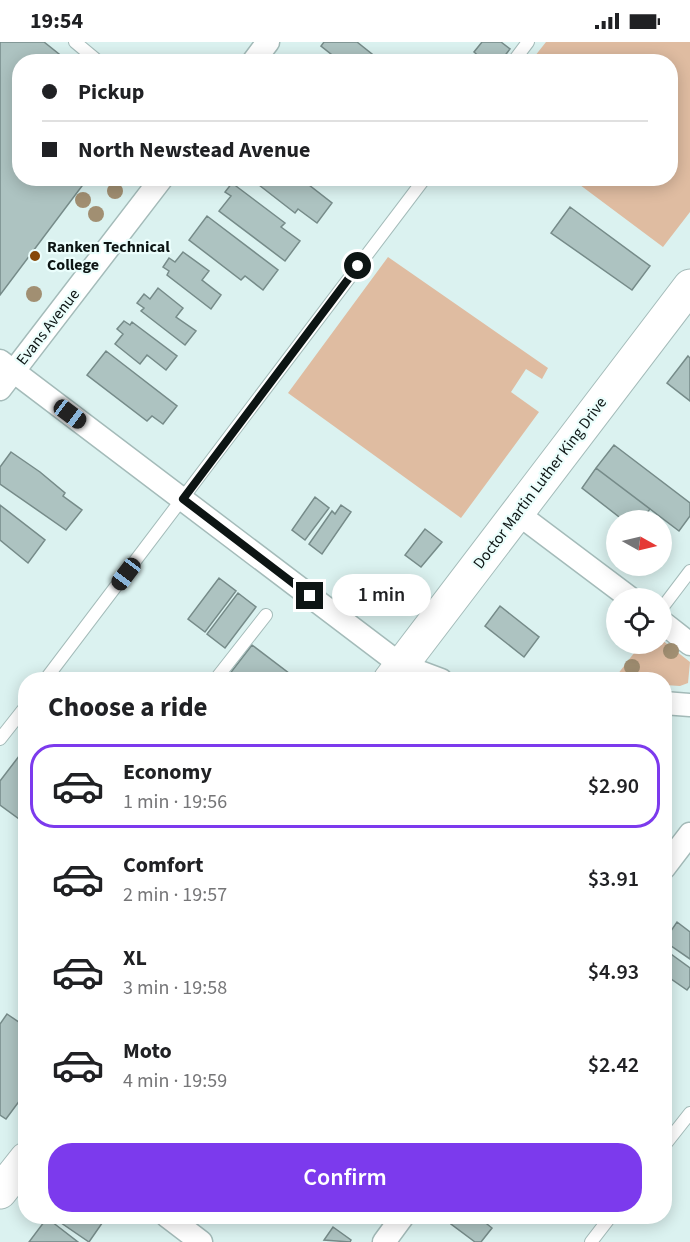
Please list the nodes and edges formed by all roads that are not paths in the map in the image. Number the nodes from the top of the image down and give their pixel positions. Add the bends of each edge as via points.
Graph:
1 (75, 42) edge
2 (89, 54) edge
3 (155, 186) edge
4 (419, 186) edge
5 (690, 285) edge
6 (7, 366) edge
7 (0, 389) edge
8 (183, 499) junction
9 (517, 513) junction
10 (690, 571) edge
11 (617, 588) edge
12 (672, 595) edge
13 (266, 615) dead end
14 (672, 630) edge
15 (690, 644) edge
16 (51, 672) edge
17 (221, 672) edge
18 (396, 672) edge
19 (672, 704) edge
20 (690, 705) edge
21 (18, 716) edge
22 (0, 739) edge
23 (690, 834) edge
24 (672, 858) edge
25 (690, 1113) edge
26 (672, 1136) edge
27 (18, 1169) edge
28 (0, 1192) edge
29 (175, 1224) edge
30 (397, 1224) edge
31 (605, 1224) edge
32 (189, 1239) edge
33 (384, 1242) edge
34 (591, 1242) edge

1 - 2 lane
3 - 6 street, Evans Avenue
4 - 8 lane
5 - 9 main road, Doctor Martin Luther King Drive
6 - 7 street, Evans Avenue
6 - 8 street
8 - 16 lane
8 - 18 street
9 - 11 street
9 - 18 main road, Doctor Martin Luther King Drive
10 - 12 lane
13 - 17 lane
14 - 15 street
19 - 20 street
21 - 22 lane
23 - 24 street
25 - 26 lane
27 - 28 main road
29 - 32 street
30 - 33 street
31 - 34 lane

